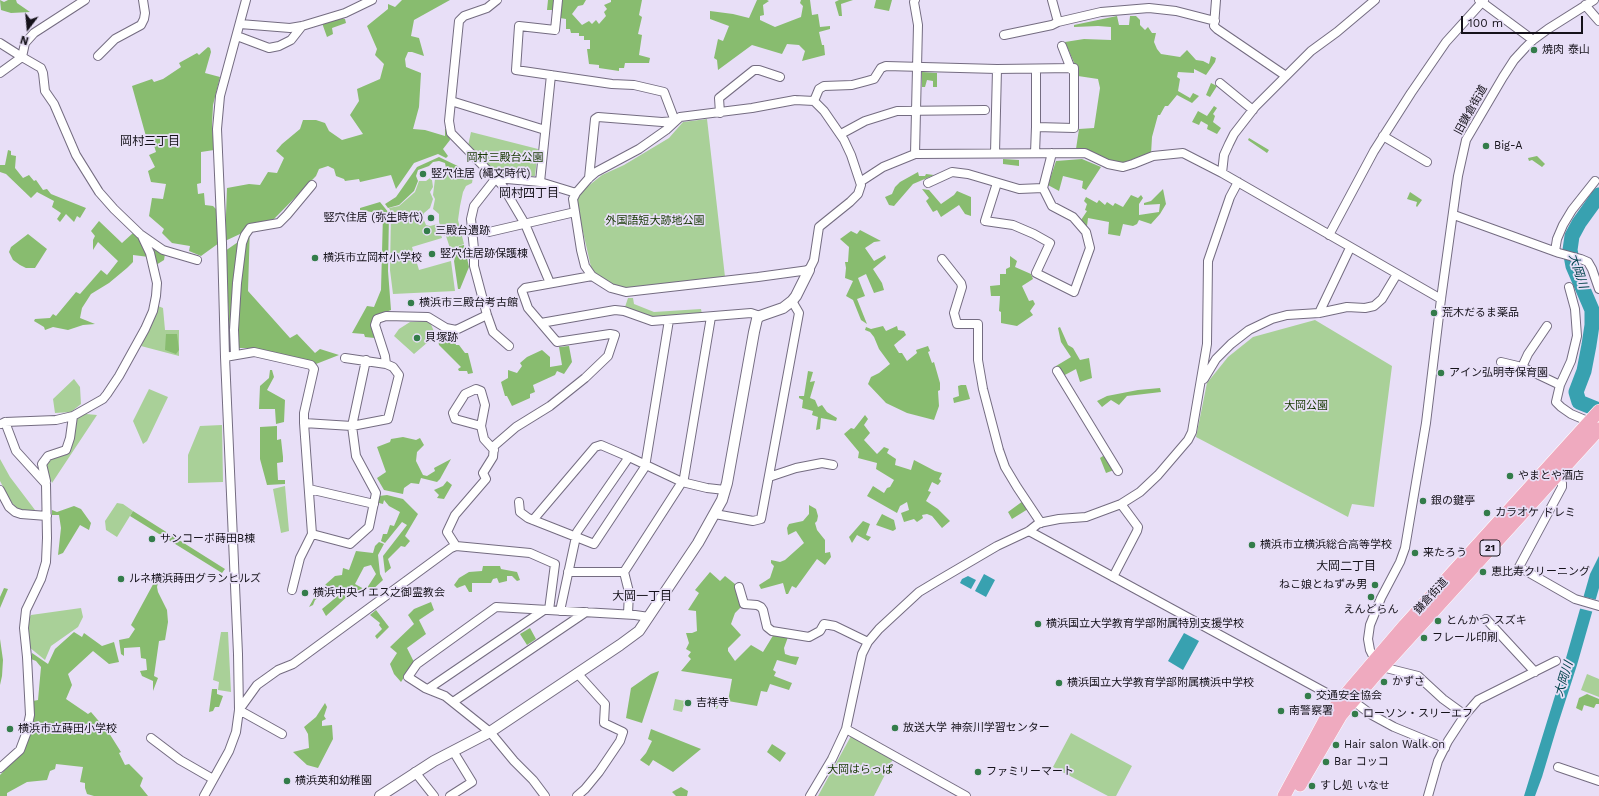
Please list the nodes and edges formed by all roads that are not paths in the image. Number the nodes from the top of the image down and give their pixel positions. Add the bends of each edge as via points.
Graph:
1 (85, 0) edge
2 (143, 0) edge
3 (246, 0) edge
4 (372, 0) edge
5 (497, 0) edge
6 (558, 0) edge
7 (915, 0) edge
8 (1052, 0) edge
9 (1216, 0) edge
10 (1375, 0) edge
11 (1594, 0) edge
12 (1481, 1) edge
13 (1585, 5) junction
14 (1214, 21) junction
15 (1599, 21) edge
16 (1058, 22) junction
17 (240, 24) junction
18 (302, 26) junction
19 (1004, 35) dead end
20 (237, 36) junction
21 (1533, 40) junction
22 (0, 44) edge
23 (1062, 46) dead end
24 (98, 56) dead end
25 (22, 57) junction
26 (917, 67) junction
27 (997, 69) junction
28 (1071, 69) junction
29 (1036, 70) junction
30 (0, 73) edge
31 (551, 75) junction
32 (1286, 76) junction
33 (780, 77) dead end
34 (1220, 84) dead end
35 (451, 100) junction
36 (814, 101) junction
37 (916, 110) junction
38 (985, 110) dead end
39 (1253, 110) junction
40 (720, 113) junction
41 (675, 121) junction
42 (1036, 127) junction
43 (544, 130) junction
44 (841, 134) junction
45 (1384, 136) junction
46 (995, 153) junction
47 (1035, 153) junction
48 (1052, 153) junction
49 (915, 154) junction
50 (1427, 162) dead end
51 (1222, 173) junction
52 (496, 178) junction
53 (589, 178) junction
54 (1595, 181) dead end
55 (540, 182) junction
56 (860, 182) junction
57 (1238, 182) junction
58 (996, 183) junction
59 (928, 184) dead end
60 (312, 185) dead end
61 (1043, 188) junction
62 (576, 193) junction
63 (575, 212) junction
64 (1454, 215) junction
65 (524, 224) junction
66 (489, 232) dead end
67 (140, 234) junction
68 (1329, 235) junction
69 (1350, 248) junction
70 (1557, 252) junction
71 (942, 259) dead end
72 (197, 260) dead end
73 (809, 270) junction
74 (1397, 274) junction
75 (592, 276) junction
76 (550, 283) junction
77 (1569, 286) dead end
78 (1599, 289) edge
79 (1441, 299) junction
80 (792, 301) junction
81 (1319, 313) junction
82 (487, 315) junction
83 (760, 316) junction
84 (711, 317) junction
85 (669, 320) junction
86 (541, 323) junction
87 (1547, 326) dead end
88 (509, 346) dead end
89 (235, 356) junction
90 (225, 357) junction
91 (345, 358) dead end
92 (366, 360) junction
93 (1501, 362) dead end
94 (386, 364) junction
95 (1522, 367) junction
96 (1057, 371) dead end
97 (1202, 383) junction
98 (1560, 385) junction
99 (1599, 411) edge
100 (73, 416) junction
101 (3, 423) edge
102 (304, 423) junction
103 (352, 426) junction
104 (481, 426) junction
105 (1594, 426) edge
106 (494, 450) junction
107 (629, 457) junction
108 (645, 465) junction
109 (833, 465) dead end
110 (1118, 471) dead end
111 (769, 476) junction
112 (1555, 476) junction
113 (682, 482) junction
114 (46, 484) junction
115 (310, 489) junction
116 (0, 490) edge
117 (725, 490) junction
118 (519, 502) dead end
119 (374, 504) junction
120 (1121, 504) junction
121 (715, 514) junction
122 (46, 516) junction
123 (533, 520) junction
124 (1041, 523) junction
125 (1029, 531) junction
126 (312, 534) junction
127 (576, 536) junction
128 (456, 546) junction
129 (568, 572) junction
130 (624, 572) junction
131 (1113, 577) junction
132 (739, 587) dead end
133 (292, 590) dead end
134 (1599, 606) edge
135 (546, 610) junction
136 (560, 610) junction
137 (586, 612) junction
138 (628, 614) junction
139 (649, 617) junction
140 (1486, 620) dead end
141 (868, 642) junction
142 (1556, 661) dead end
143 (1378, 663) junction
144 (1535, 672) junction
145 (577, 673) junction
146 (428, 689) junction
147 (453, 702) junction
148 (1347, 702) junction
149 (239, 710) junction
150 (1465, 715) junction
151 (846, 729) junction
152 (490, 732) junction
153 (282, 734) dead end
154 (151, 738) dead end
155 (1445, 748) junction
156 (453, 751) junction
157 (1558, 767) dead end
158 (0, 768) edge
159 (415, 772) junction
160 (214, 779) junction
161 (1599, 781) edge
162 (204, 796) edge
163 (380, 796) edge
164 (434, 796) edge
165 (450, 796) edge
166 (544, 796) edge
167 (577, 796) edge
168 (810, 796) edge
169 (966, 796) edge
170 (1284, 796) edge
171 (1293, 796) edge
172 (1428, 796) edge

1 - 25 street via 34,33 25,43
2 - 24 street via 145,13 141,25 115,39
3 - 17 street
4 - 18 street via 345,13
5 - 35 street via 487,8 464,16 459,21
6 - 31 street via 555,30 519,26 518,36 516,70
7 - 26 street via 918,25
8 - 16 street
9 - 14 street
10 - 32 street via 1311,51
11 - 13 street, 旧鎌倉街道
12 - 21 street
12 - 45 street via 1446,42
13 - 15 street
13 - 21 street, 旧鎌倉街道
14 - 16 street via 1176,11 1149,8 1101,12
14 - 32 street via 1217,29
16 - 19 street via 1052,26
17 - 18 street via 290,28
17 - 20 street
18 - 20 street via 291,40 269,48
20 - 90 street via 220,96 218,115
21 - 64 street, 旧鎌倉街道 via 1514,60 1466,140 1458,176
22 - 25 street
23 - 28 street
25 - 30 street
25 - 67 street via 41,68 45,91 54,104 76,155 99,192
26 - 27 street
26 - 36 street via 886,66 867,81 824,86 819,88
26 - 37 street
27 - 29 street
27 - 46 street
28 - 29 street
28 - 42 street via 1074,68 1074,128
29 - 42 street
31 - 41 street via 634,85 664,92
31 - 43 street
32 - 39 street
33 - 40 street via 754,70 719,98
34 - 39 street
35 - 43 street
35 - 52 street via 451,133
36 - 40 street via 795,100
36 - 44 street
37 - 38 street
37 - 44 street via 897,111 865,121
37 - 49 street
39 - 51 street via 1228,144
40 - 41 street via 680,117
41 - 53 street via 639,149
41 - 53 street via 598,117 595,119
42 - 47 street
43 - 55 street
44 - 56 street
45 - 50 street
45 - 68 street
46 - 47 street
46 - 49 street
47 - 48 street
48 - 51 street via 1085,153 1108,164 1123,167 1153,156 1183,153
48 - 61 street
49 - 56 street via 883,167
51 - 57 street
52 - 55 street
52 - 65 street
52 - 82 street via 474,206 471,219 474,266
53 - 62 street
54 - 70 street via 1563,225 1557,239
55 - 62 street
56 - 73 street via 858,194 819,227 814,260
57 - 68 street
57 - 97 street via 1230,197 1208,261 1207,344
58 - 59 street via 952,172
58 - 61 street via 1019,189
58 - 61 street via 985,221 1013,225 1050,243 1036,273 1074,292 1090,248 1086,232 1073,217 1052,206
60 - 89 street via 279,223 250,228 245,235 237,283
62 - 63 street via 573,199
63 - 65 street
63 - 75 street via 585,266
64 - 70 street
64 - 79 street, 旧鎌倉街道
65 - 66 street
65 - 76 street
67 - 72 street via 163,250
67 - 100 street via 150,254 157,282 152,311 134,352 107,394
68 - 69 street
69 - 74 street
69 - 81 street
70 - 78 street via 1588,262
71 - 124 street via 962,287 954,313 957,324 978,324 978,360 983,389 1005,467
73 - 75 street via 626,292 611,288
73 - 80 street
74 - 79 street
74 - 81 street via 1382,299 1374,306 1347,307
75 - 76 street
76 - 86 street via 525,288 522,291 528,308
77 - 98 street via 1575,310 1576,336 1572,361
79 - 143 street, 旧鎌倉街道 via 1424,433 1405,548 1370,625 1370,650
80 - 83 street via 783,308
80 - 111 street via 799,313
81 - 97 street via 1272,318 1249,330 1216,359
82 - 88 street via 493,332
82 - 94 street via 456,330 450,330 426,317 377,318 375,325
83 - 84 street via 751,313
83 - 117 street via 755,325
84 - 85 street
84 - 113 street
85 - 86 street via 652,321 615,310
85 - 108 street
86 - 106 street via 557,342 615,335 608,356 565,395 516,427 494,446
87 - 95 street
89 - 90 street
89 - 102 street via 254,352 311,366 314,369
90 - 149 street
91 - 92 street
92 - 94 street
92 - 103 street
93 - 95 street
94 - 103 street via 399,375 388,419
95 - 98 street
96 - 110 street
97 - 120 street via 1188,440 1158,475 1140,492
98 - 105 street via 1556,402 1561,408
99 - 105 main road, 鎌倉街道 / 21
100 - 101 street via 35,422
100 - 114 street via 66,450 48,456 42,464
101 - 114 street via 16,451
102 - 103 street
102 - 115 street
103 - 119 street via 356,456 376,493
104 - 104 street via 485,405 481,391 476,389 465,394 453,413 455,419
104 - 106 street via 484,439
105 - 112 main road, 鎌倉街道 / 21
105 - 143 main road, 鎌倉街道 / 21
106 - 128 street via 493,457 483,473 486,479 455,515 447,532
107 - 108 street
107 - 123 street via 601,445 595,447
107 - 127 street
108 - 113 street
108 - 127 street via 594,544
109 - 111 street via 822,463
111 - 121 street via 761,519 753,521
112 - 134 street via 1562,483 1562,487 1518,567 1575,599
112 - 143 main road, 鎌倉街道 / 21
113 - 117 street
113 - 130 street
114 - 122 street
115 - 119 street
115 - 126 street
116 - 122 street via 14,512
117 - 121 street
118 - 123 street via 520,512
119 - 126 street via 368,527 350,544
120 - 124 street via 1086,517
120 - 131 street via 1138,526
121 - 139 street
122 - 158 street via 46,562 42,578 26,610 24,628 30,715 20,750
123 - 127 street
124 - 125 street
125 - 131 street
125 - 141 street via 997,546 920,592
126 - 133 street via 300,558
127 - 129 street
128 - 135 street via 530,553 555,564
128 - 149 street via 293,664 278,670 257,685
129 - 130 street
129 - 136 street
130 - 138 street via 629,592
131 - 148 street
132 - 141 street via 744,604 757,605 764,610 767,627 772,631 809,637 820,631 824,624 835,626
135 - 136 street
135 - 146 street
135 - 146 street via 496,607 418,664 408,677
136 - 137 street
137 - 138 street
137 - 147 street
138 - 139 street
139 - 145 street via 636,634
140 - 144 street
141 - 151 street via 860,661
142 - 144 street
143 - 148 main road, 鎌倉街道 / 21
143 - 150 street via 1418,676 1442,699
144 - 150 street via 1478,700
145 - 152 street
145 - 167 street via 605,704 604,723 623,732 620,741 599,772
146 - 147 street
147 - 152 street
148 - 155 street via 1394,727
148 - 170 main road, 鎌倉街道 / 21 via 1325,720
148 - 171 main road, 鎌倉街道 / 21
149 - 153 street
149 - 160 street via 234,738
150 - 155 street
151 - 168 street
151 - 169 street
152 - 156 street
152 - 166 street
154 - 160 street via 180,760
155 - 172 street via 1438,761
156 - 159 street
156 - 165 street via 472,782
157 - 161 street
159 - 163 street
159 - 164 street
160 - 162 street

